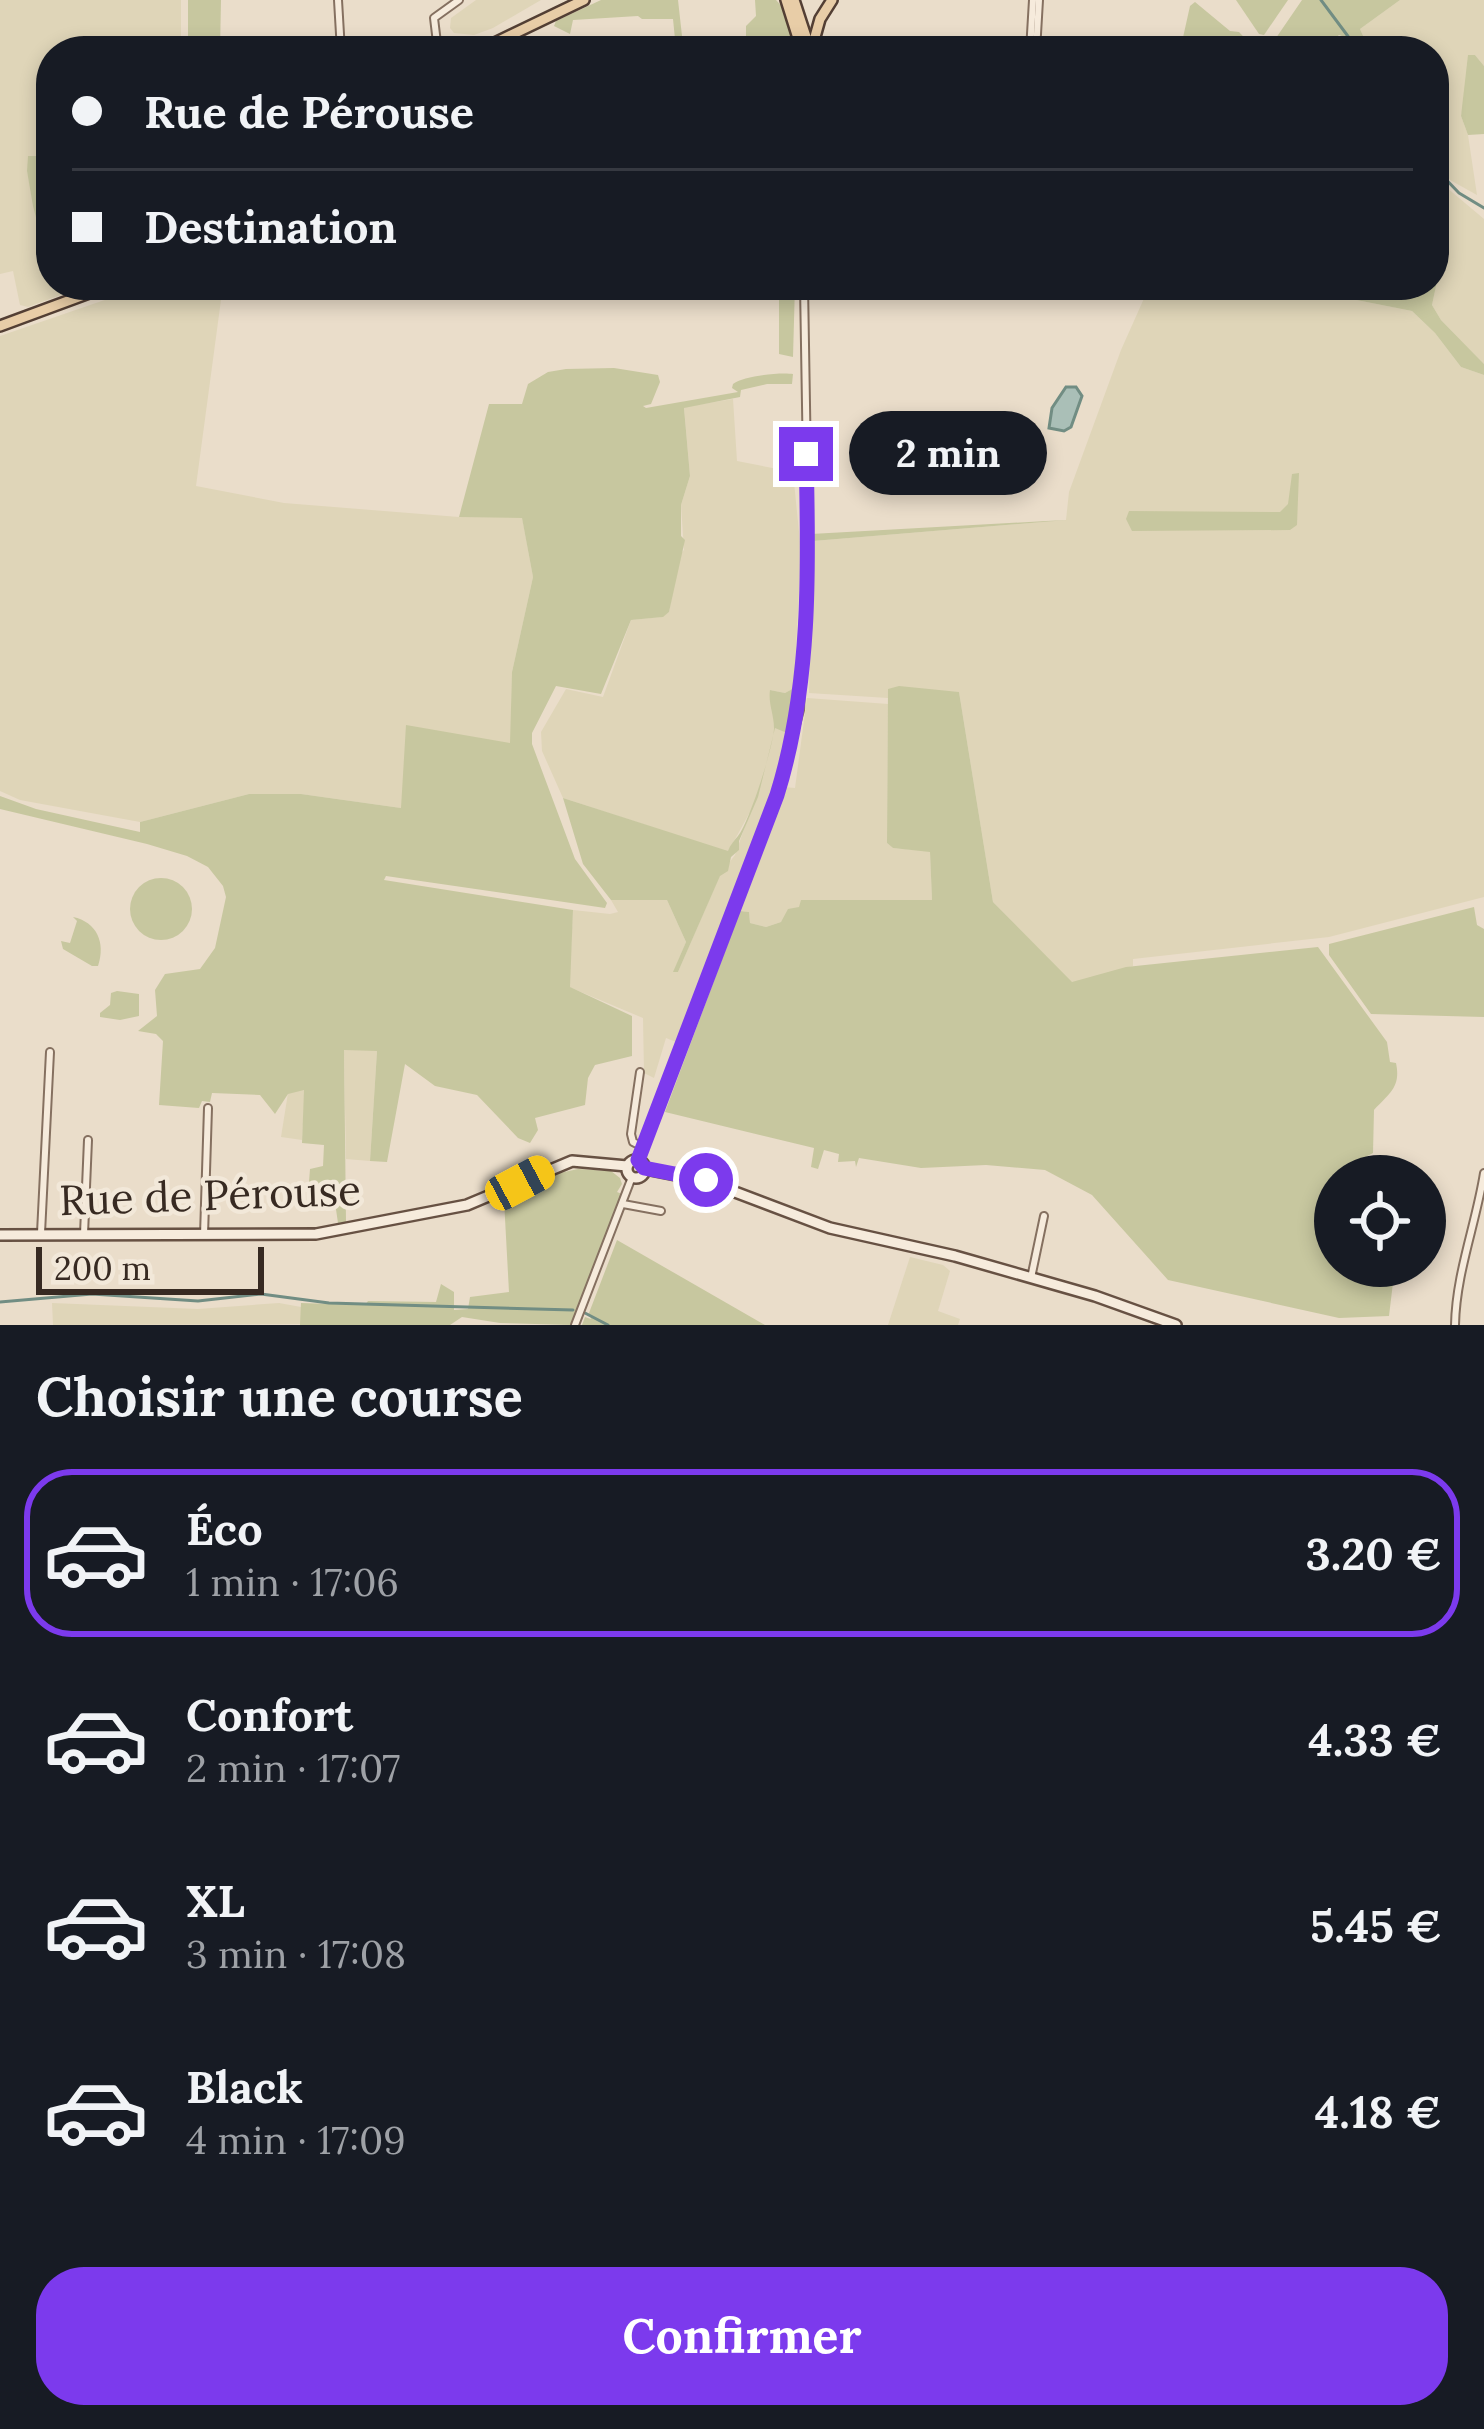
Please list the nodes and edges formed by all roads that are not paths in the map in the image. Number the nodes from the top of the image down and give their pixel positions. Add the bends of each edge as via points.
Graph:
1 (338, 0) edge
2 (459, 0) edge
3 (832, 0) edge
4 (1036, 0) edge
5 (583, 1) edge
6 (787, 1) edge
7 (340, 36) edge
8 (436, 36) edge
9 (516, 36) edge
10 (802, 36) edge
11 (813, 36) edge
12 (1034, 36) edge
13 (70, 300) edge
14 (804, 300) edge
15 (0, 326) edge
16 (50, 1052) dead end
17 (640, 1072) dead end
18 (208, 1108) dead end
19 (88, 1140) dead end
20 (643, 1148) junction
21 (641, 1164) junction
22 (630, 1172) junction
23 (1484, 1173) edge
24 (622, 1204) junction
25 (661, 1211) dead end
26 (1045, 1216) dead end
27 (41, 1234) junction
28 (84, 1234) junction
29 (0, 1235) edge
30 (204, 1235) junction
31 (1030, 1278) junction
32 (1169, 1324) edge
33 (575, 1325) edge
34 (1455, 1325) edge

1 - 7 street
2 - 8 street via 434,18
3 - 11 main road
4 - 12 street
5 - 9 main road
6 - 10 main road
13 - 15 main road
14 - 20 street via 800,710 777,795
16 - 27 street
17 - 20 street via 631,1135
18 - 30 street
19 - 28 street
20 - 21 street
21 - 22 street via 640,1176
21 - 31 street via 840,1232
22 - 24 street
22 - 30 street, Rue de Pérouse via 572,1160 467,1205 350,1230
23 - 34 street
24 - 25 street
24 - 33 street
26 - 31 street
27 - 28 street, Rue de Pérouse
27 - 29 street, Rue de Pérouse
28 - 30 street, Rue de Pérouse
31 - 32 street

